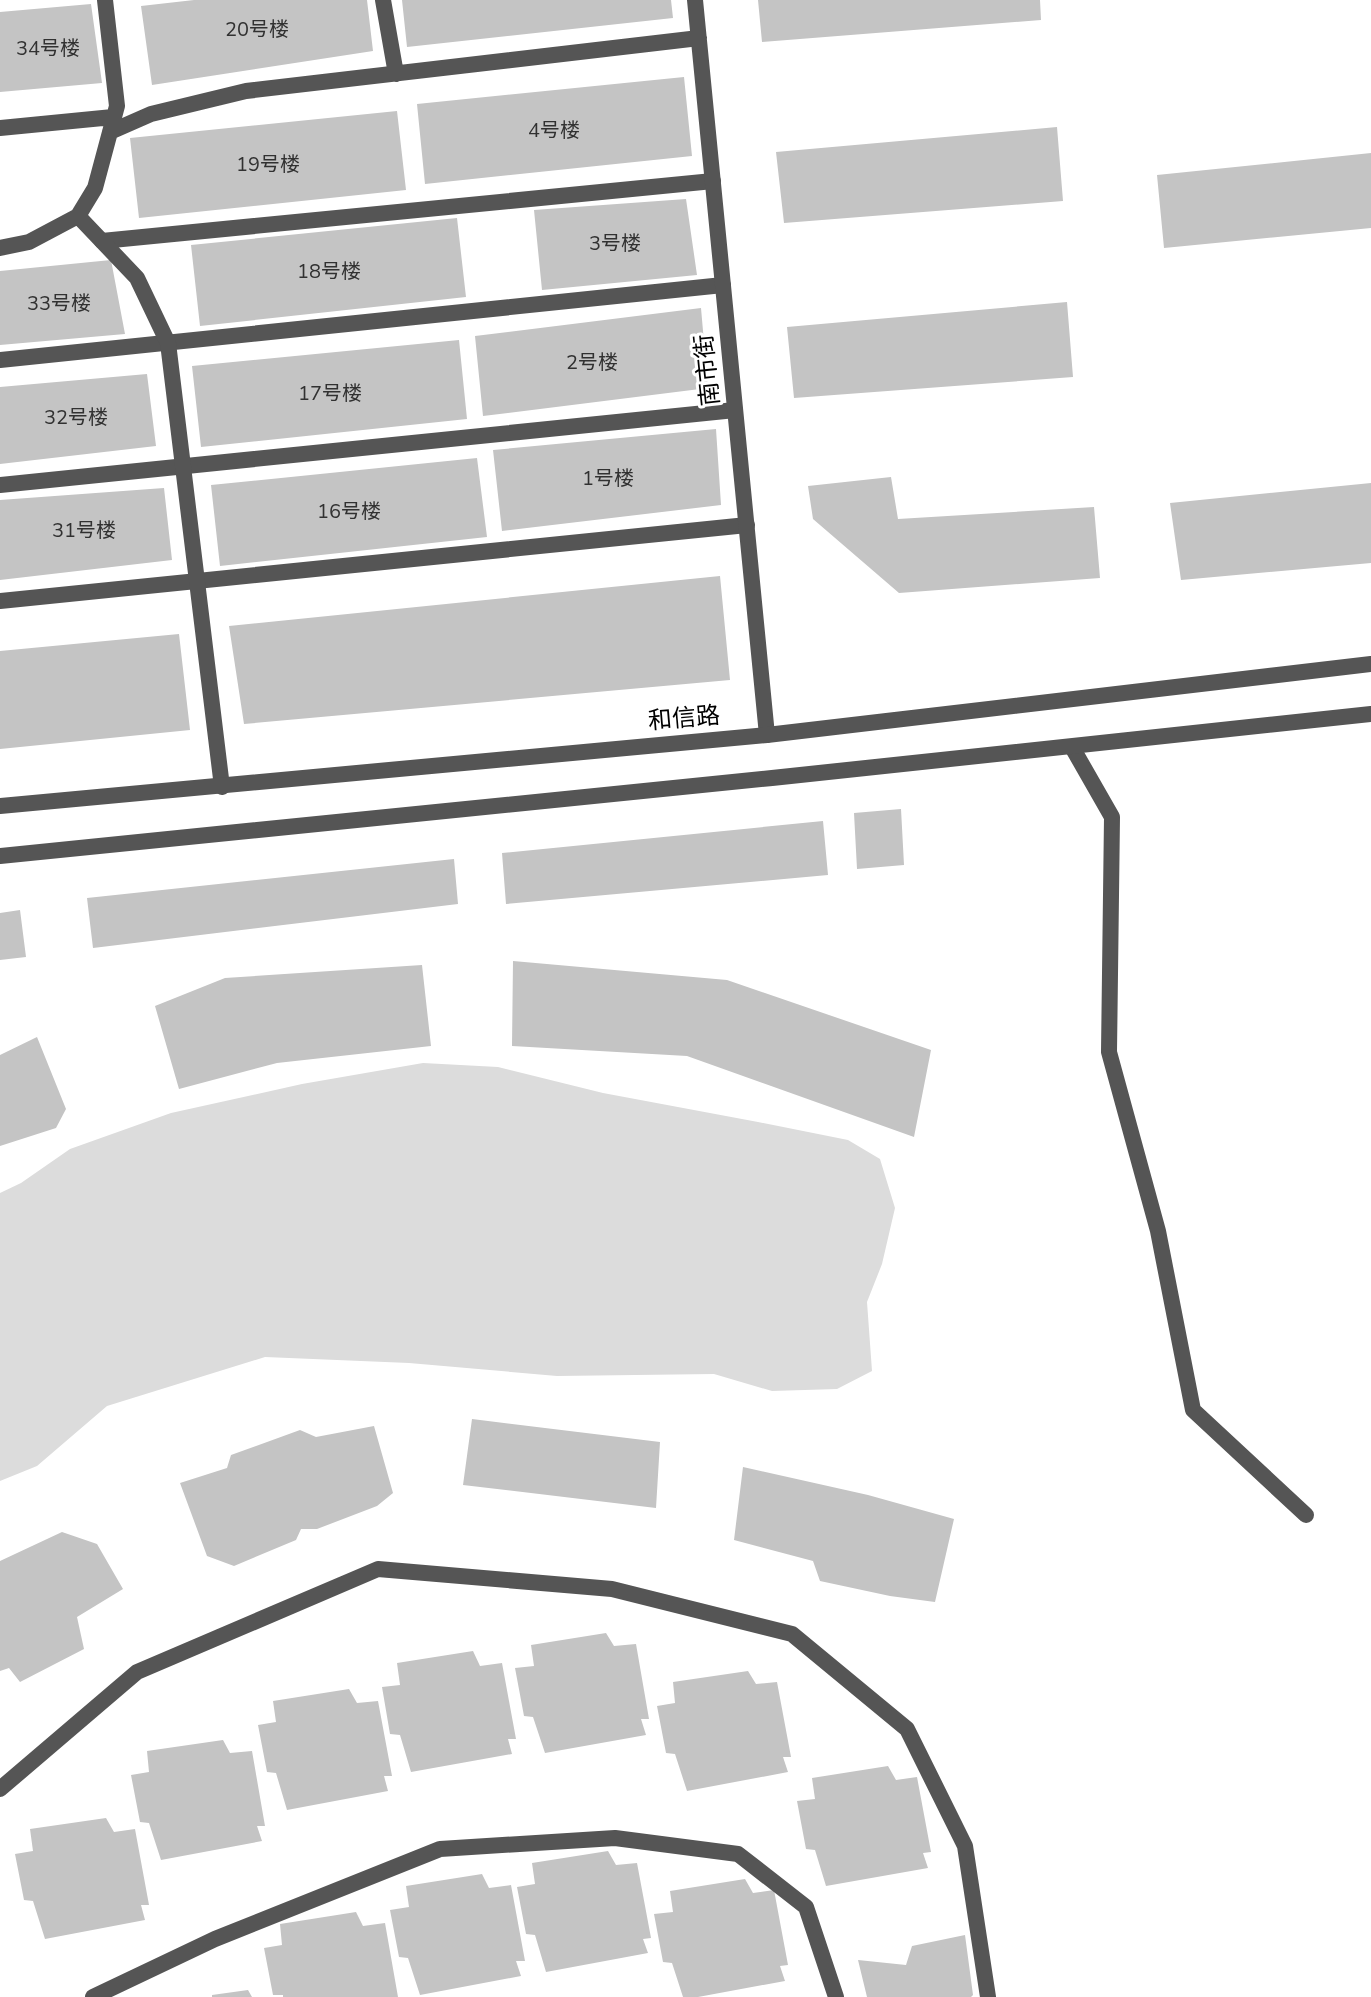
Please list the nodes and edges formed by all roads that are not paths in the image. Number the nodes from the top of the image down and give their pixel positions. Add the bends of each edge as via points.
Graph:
1 (105, 0) edge
2 (383, 0) edge
3 (695, 0) edge
4 (699, 38) junction
5 (396, 74) junction
6 (112, 124) junction
7 (0, 128) edge
8 (713, 181) junction
9 (78, 216) junction
10 (102, 241) junction
11 (0, 248) edge
12 (723, 285) junction
13 (168, 343) junction
14 (0, 360) edge
15 (735, 410) junction
16 (183, 467) junction
17 (0, 485) edge
18 (747, 525) junction
19 (197, 581) junction
20 (0, 601) edge
21 (1371, 664) edge
22 (1371, 714) edge
23 (767, 735) junction
24 (1072, 747) junction
25 (222, 787) junction
26 (0, 806) edge
27 (0, 856) edge
28 (1306, 1515) dead end
29 (0, 1789) edge
30 (93, 1997) edge
31 (836, 1997) edge
32 (988, 1997) edge

1 - 6 street via 117,106
2 - 5 street
3 - 4 street, 南市街
4 - 5 street
4 - 8 street, 南市街
5 - 6 street via 246,91
6 - 7 street
6 - 9 street via 95,188
8 - 10 street
8 - 12 street, 南市街
9 - 10 street
9 - 11 street via 29,242
10 - 13 street via 137,278
12 - 13 street
12 - 15 street, 南市街
13 - 14 street
13 - 16 street
15 - 16 street
15 - 18 street, 南市街
16 - 17 street
16 - 19 street
18 - 19 street
18 - 23 street, 南市街
19 - 20 street
19 - 25 street
21 - 23 street, 和信路
22 - 24 street
23 - 25 street, 和信路
24 - 27 street
24 - 28 street via 1112,817 1109,1052 1158,1231 1193,1410
25 - 26 street, 和信路
29 - 32 street via 137,1672 378,1569 612,1589 792,1634 907,1729 965,1846
30 - 31 street via 215,1939 440,1849 615,1838 738,1854 806,1907

